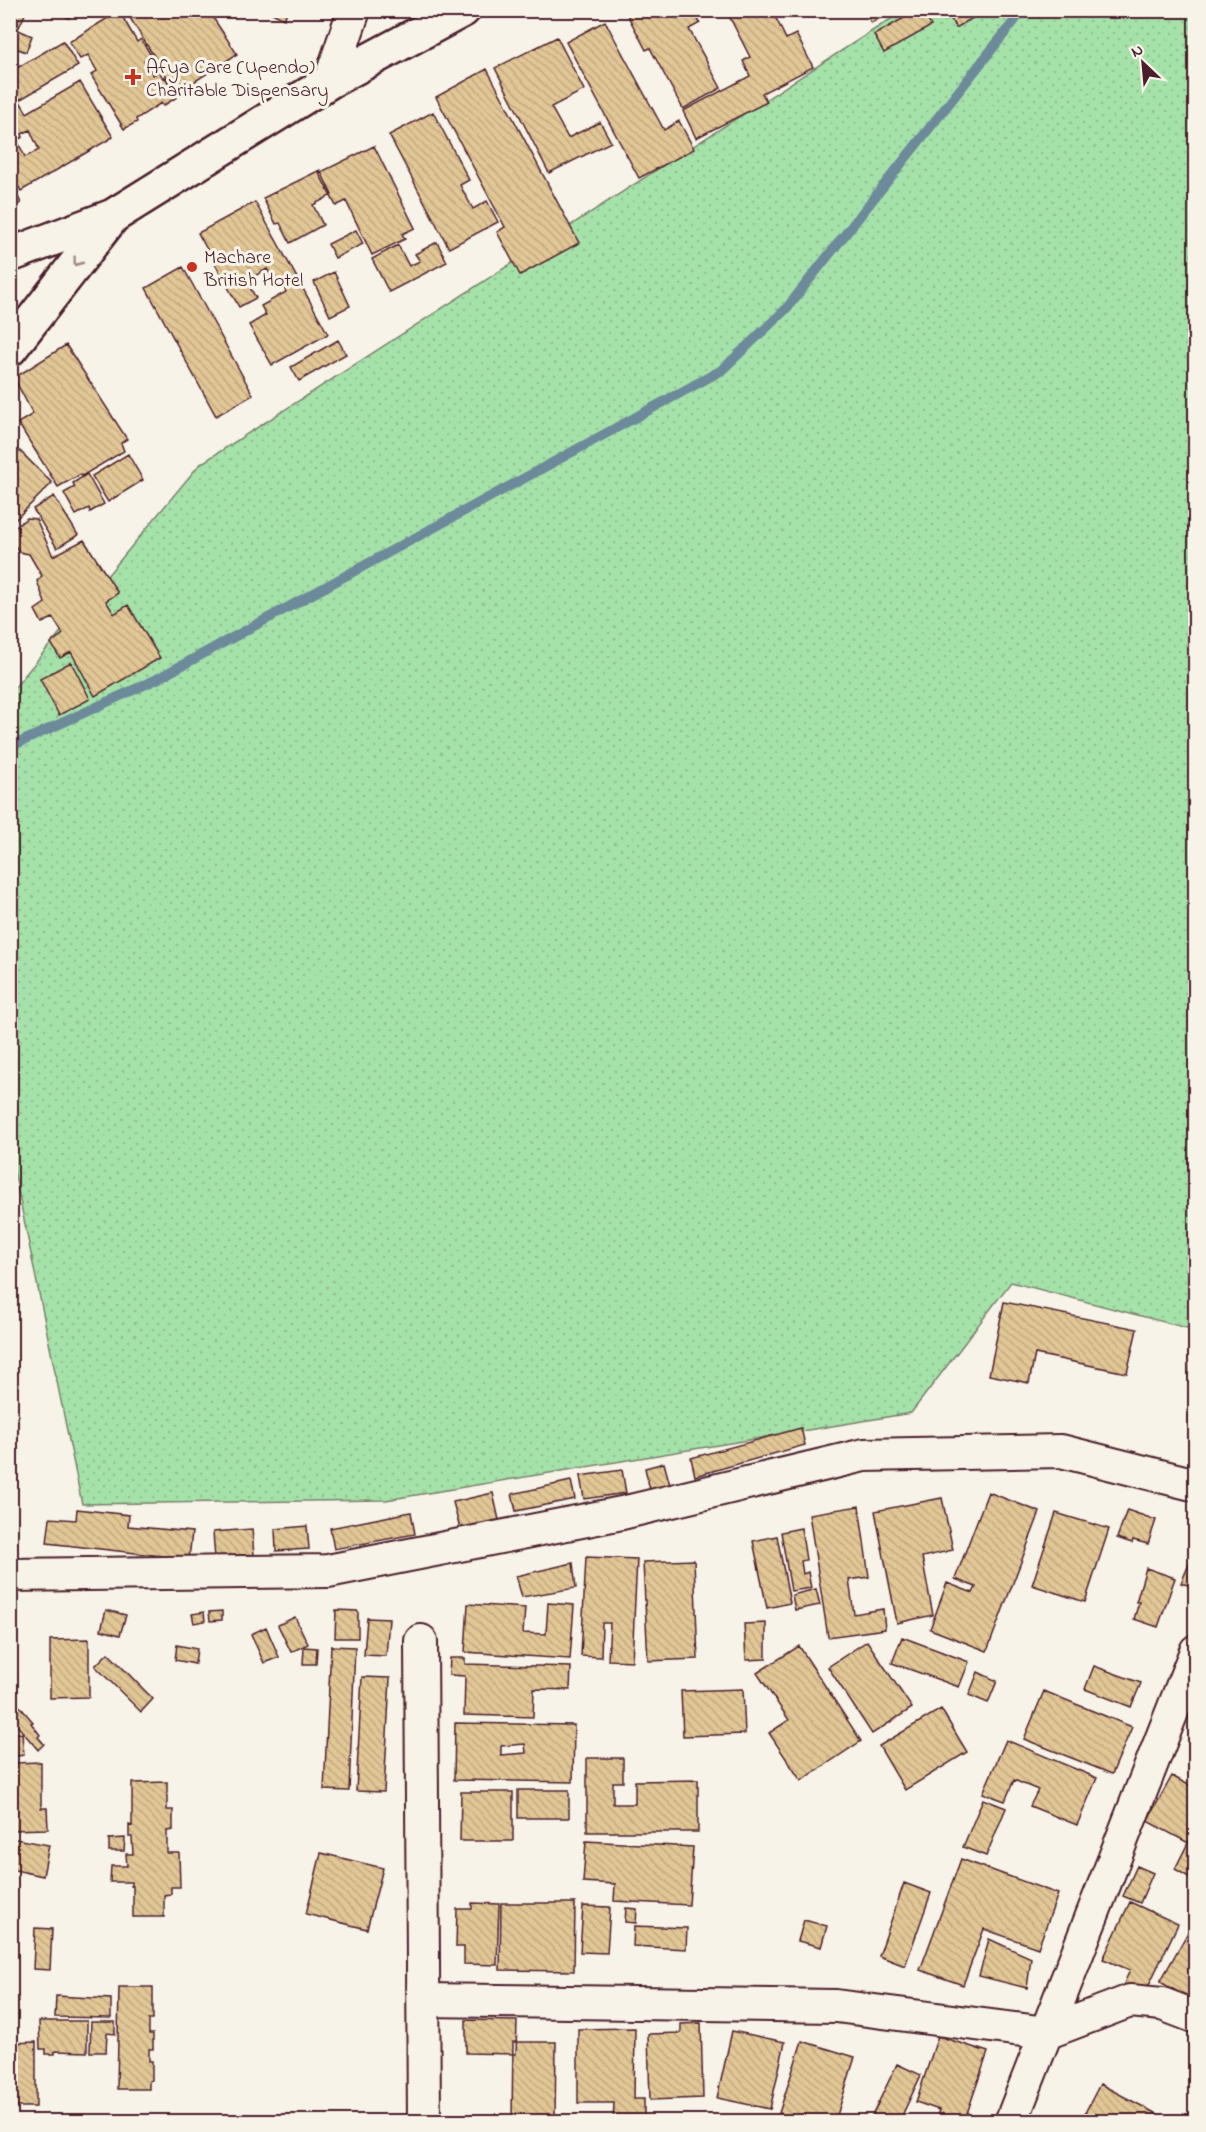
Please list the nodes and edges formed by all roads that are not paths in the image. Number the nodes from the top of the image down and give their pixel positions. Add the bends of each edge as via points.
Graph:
1 (354, 10) edge
2 (463, 10) edge
3 (330, 81) junction
4 (113, 216) junction
5 (10, 255) edge
6 (10, 349) edge
7 (1196, 1485) edge
8 (10, 1575) edge
9 (421, 1641) dead end
10 (1196, 1651) edge
11 (424, 2000) junction
12 (1196, 2016) edge
13 (1046, 2033) junction
14 (424, 2121) edge
15 (1011, 2121) edge

1 - 3 street
2 - 3 main road
3 - 4 main road
4 - 5 main road
4 -> 6 main road
7 - 8 street via 1061,1451 864,1455 622,1513 328,1571
9 - 11 street
10 - 13 street
11 - 13 street via 836,2006
11 - 14 street
12 - 13 street via 1162,2004 1130,2001
13 - 15 street

